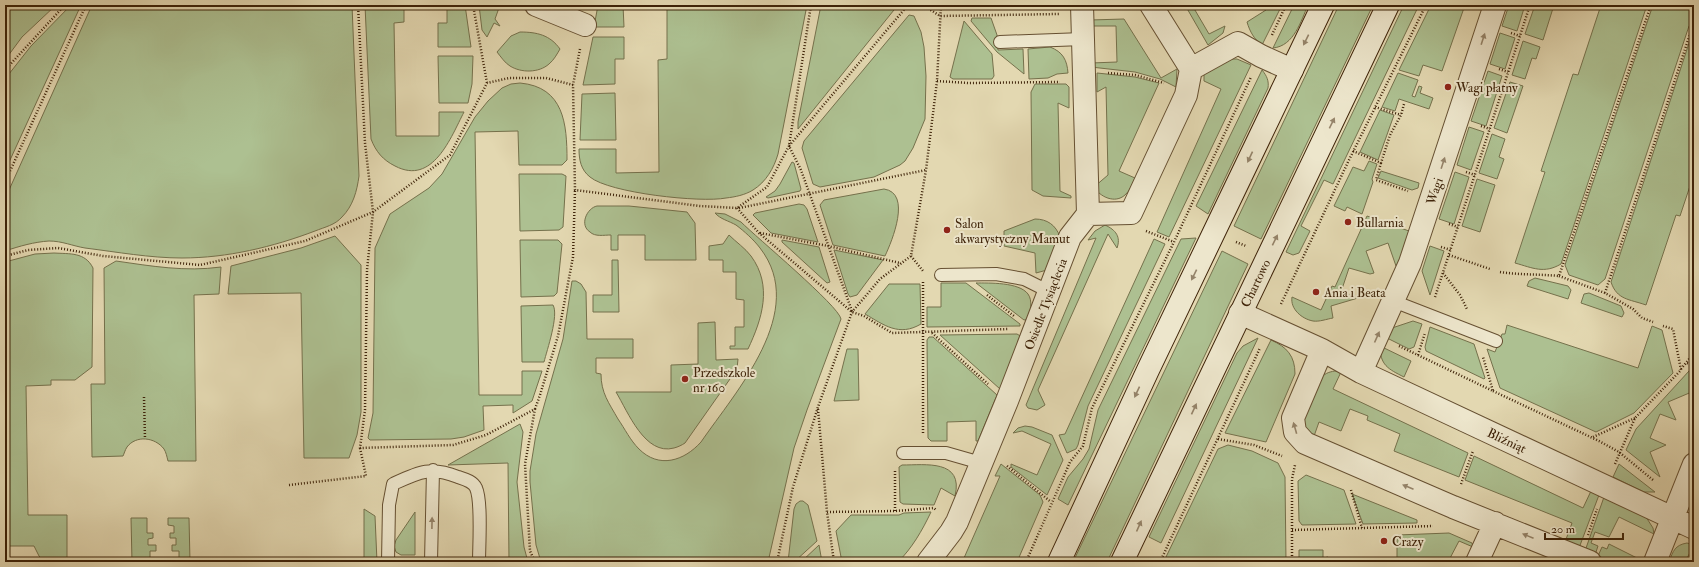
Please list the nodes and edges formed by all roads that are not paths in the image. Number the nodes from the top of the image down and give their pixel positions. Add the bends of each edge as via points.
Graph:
1 (536, 5) edge
2 (1151, 5) edge
3 (1323, 5) edge
4 (1388, 5) edge
5 (1495, 5) edge
6 (1083, 9) edge
7 (585, 24) dead end
8 (1083, 39) junction
9 (1000, 42) dead end
10 (1191, 69) junction
11 (1292, 70) junction
12 (1088, 214) junction
13 (941, 275) dead end
14 (1050, 292) junction
15 (1393, 301) junction
16 (1240, 313) junction
17 (1496, 341) dead end
18 (1322, 350) junction
19 (1361, 372) junction
20 (903, 453) dead end
21 (985, 454) junction
22 (1694, 464) edge
23 (433, 470) junction
24 (1674, 518) junction
25 (1495, 523) junction
26 (1694, 528) edge
27 (1585, 560) edge
28 (388, 562) edge
29 (431, 562) edge
30 (479, 562) edge
31 (928, 562) edge
32 (1059, 562) edge
33 (1122, 562) edge
34 (1478, 562) edge
35 (1655, 562) edge

1 - 7 street
2 - 10 street
3 -> 11 street
16 -> 4 street, Chartowo
15 -> 5 street, Wagi via 1410,264
6 - 8 street
8 - 9 lane
8 - 12 street
10 - 11 street via 1238,43
10 - 12 street via 1186,94 1131,213
11 -> 32 street
12 - 14 street, Osiedle Tysiąclecia via 1070,237
13 - 14 lane via 996,274 1024,279
14 - 21 street, Osiedle Tysiąclecia via 1032,329
15 - 17 lane
19 -> 15 street, Wagi
16 - 18 street, Bliźniąt
33 -> 16 street, Chartowo
18 - 19 street, Bliźniąt
25 -> 18 street via 1306,443 1295,432 1293,418
19 - 24 street, Bliźniąt
20 - 21 lane
21 - 31 street, Osiedle Tysiąclecia via 952,532
22 - 24 street
23 - 28 lane via 416,473 393,484 388,520
29 -> 23 lane
23 - 30 lane via 468,480 476,487 479,507
24 - 26 street, Bliźniąt
24 - 35 street
27 -> 25 street
25 - 34 street

